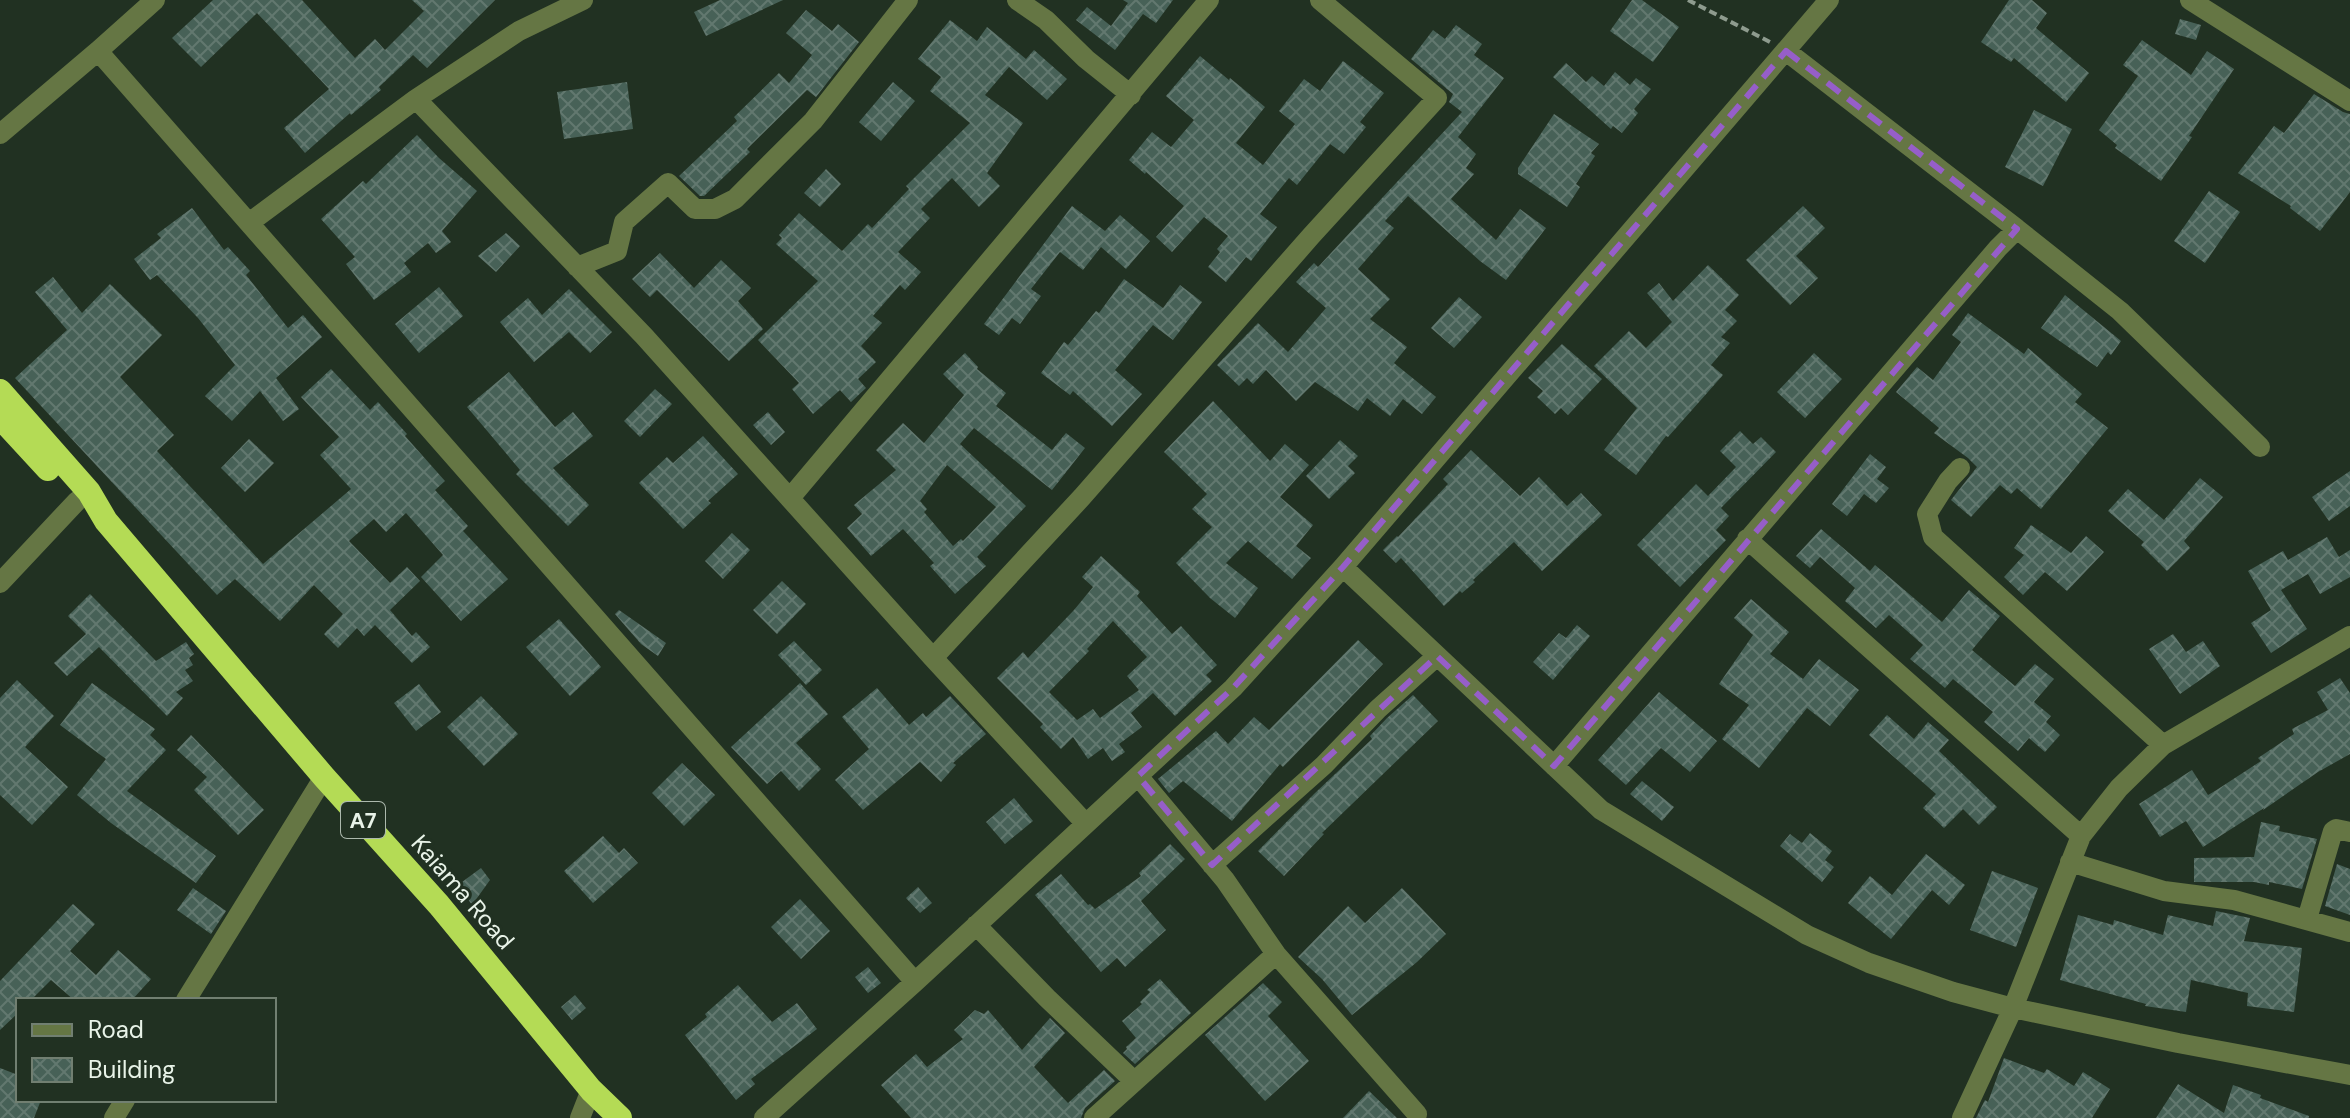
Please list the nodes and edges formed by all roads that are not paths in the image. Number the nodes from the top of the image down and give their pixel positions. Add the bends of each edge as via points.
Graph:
1 (155, 0) edge
2 (583, 0) edge
3 (908, 0) edge
4 (1017, 0) edge
5 (1209, 0) edge
6 (1320, 0) edge
7 (1829, 0) edge
8 (2190, 0) edge
9 (98, 51) junction
10 (1786, 51) junction
11 (1131, 95) junction
12 (416, 99) junction
13 (2350, 101) edge
14 (0, 134) edge
15 (249, 223) junction
16 (2017, 229) junction
17 (577, 267) junction
18 (0, 391) edge
19 (2, 423) edge
20 (2260, 447) dead end
21 (1960, 468) dead end
22 (790, 498) junction
23 (77, 501) junction
24 (106, 521) junction
25 (1747, 539) junction
26 (1343, 567) junction
27 (0, 583) edge
28 (2350, 636) edge
29 (1437, 656) junction
30 (933, 658) junction
31 (2163, 745) junction
32 (1554, 766) junction
33 (1138, 776) junction
34 (324, 777) junction
35 (1086, 824) junction
36 (2350, 832) edge
37 (2081, 836) junction
38 (2070, 862) junction
39 (1212, 865) junction
40 (2307, 919) junction
41 (976, 925) junction
42 (2350, 932) edge
43 (1276, 954) junction
44 (915, 982) junction
45 (187, 998) edge
46 (2013, 1008) junction
47 (2350, 1075) edge
48 (1134, 1081) junction
49 (591, 1090) junction
50 (1417, 1114) dead end
51 (580, 1118) edge
52 (620, 1118) edge
53 (764, 1118) edge
54 (1094, 1118) edge
55 (1962, 1118) edge

1 - 9 street
2 - 12 street via 519,31
3 - 17 street via 813,121 735,199 715,209 695,209 668,183 624,222 617,251
4 - 11 street
5 - 11 street
6 - 30 street via 1437,98
7 - 10 street
8 - 13 street
9 - 14 street
9 - 15 street
10 - 16 street
10 - 26 street
11 - 22 street
12 - 15 street
12 - 17 street
15 - 44 street
16 - 20 street via 2120,311
16 - 25 street
17 - 22 street
18 - 24 highway, Kaiama Road / A7 via 89,492
19 - 23 highway, Kaiama Road / A7
21 - 31 street via 1927,514 1933,537
22 - 30 street
23 - 24 highway, Kaiama Road / A7
23 - 27 street
24 - 34 highway, Kaiama Road / A7
25 - 32 street
25 - 37 street
26 - 29 street
26 - 33 street via 1233,688
28 - 31 street
29 - 32 street
29 - 39 street
30 - 35 street
31 - 37 street
32 - 46 street via 1601,810 1807,935 1869,963
33 - 35 street
33 - 39 street
34 - 45 street
34 - 49 highway, Kaiama Road / A7 via 439,905
35 - 41 street
36 - 40 street via 2333,831
37 - 38 street
38 - 40 street via 2164,891 2234,900
38 - 46 street
39 - 43 street
40 - 42 street
41 - 44 street
41 - 48 street
43 - 48 street
43 - 50 street
44 - 53 street
46 - 47 street
46 - 55 street
48 - 54 street
49 - 51 street
49 - 52 highway, Kaiama Road / A7

